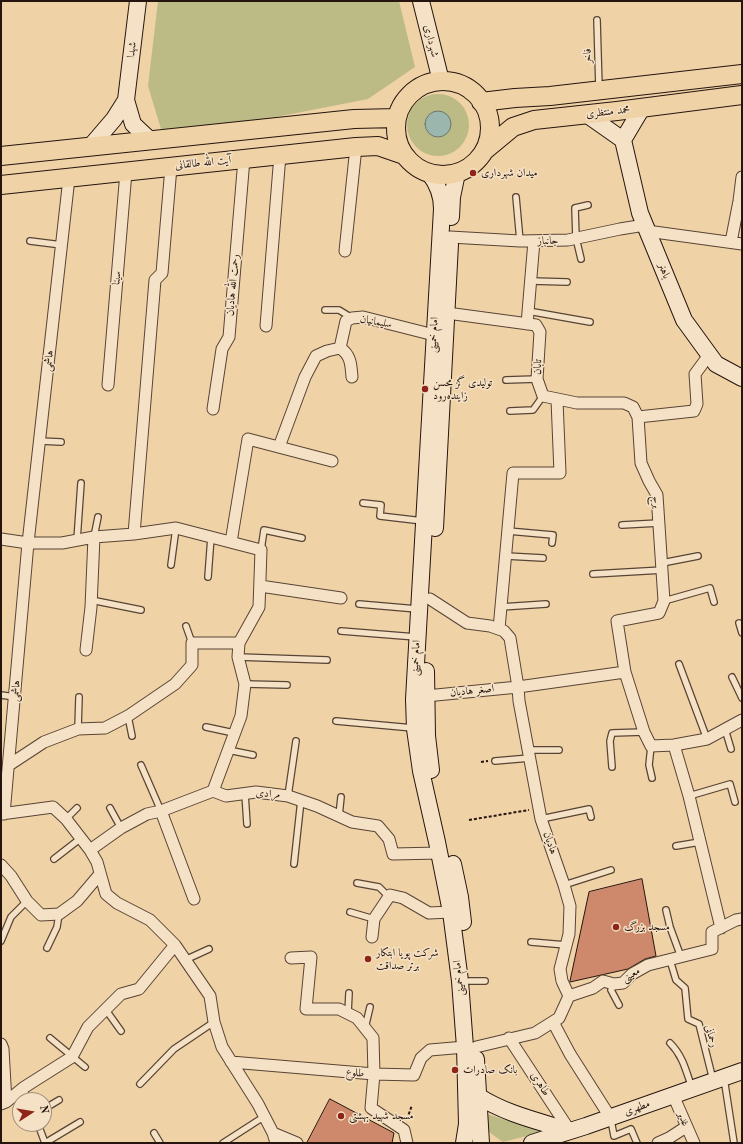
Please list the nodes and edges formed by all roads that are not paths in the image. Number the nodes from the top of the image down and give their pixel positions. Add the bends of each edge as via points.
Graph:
1 (138, 1) edge
2 (421, 1) edge
3 (597, 20) dead end
4 (742, 74) edge
5 (441, 81) junction
6 (599, 91) junction
7 (742, 95) edge
8 (126, 100) junction
9 (481, 102) junction
10 (642, 108) junction
11 (586, 114) junction
12 (397, 118) junction
13 (150, 140) junction
14 (623, 140) junction
15 (90, 147) junction
16 (356, 147) junction
17 (484, 151) junction
18 (280, 155) junction
19 (404, 155) junction
20 (1, 156) edge
21 (244, 159) junction
22 (171, 167) junction
23 (126, 172) junction
24 (429, 173) junction
25 (457, 173) junction
26 (742, 177) edge
27 (69, 178) junction
28 (1, 185) edge
29 (516, 197) dead end
30 (588, 205) dead end
31 (646, 228) junction
32 (450, 237) junction
33 (576, 238) junction
34 (30, 241) dead end
35 (520, 241) junction
36 (534, 241) junction
37 (736, 243) edge
38 (62, 245) junction
39 (345, 250) dead end
40 (581, 259) dead end
41 (531, 281) junction
42 (567, 282) dead end
43 (325, 310) dead end
44 (528, 311) junction
45 (447, 313) junction
46 (352, 318) junction
47 (590, 322) dead end
48 (527, 324) junction
49 (266, 326) dead end
50 (434, 335) junction
51 (340, 348) junction
52 (709, 355) junction
53 (740, 375) edge
54 (352, 377) dead end
55 (536, 379) junction
56 (506, 380) dead end
57 (108, 385) dead end
58 (543, 396) junction
59 (557, 400) junction
60 (213, 409) dead end
61 (510, 411) dead end
62 (638, 417) junction
63 (40, 441) junction
64 (61, 442) dead end
65 (279, 447) junction
66 (332, 462) dead end
67 (81, 483) dead end
68 (363, 503) dead end
69 (98, 517) dead end
70 (424, 521) junction
71 (659, 523) junction
72 (622, 525) dead end
73 (176, 528) junction
74 (508, 531) junction
75 (134, 534) junction
76 (94, 537) junction
77 (211, 537) junction
78 (302, 538) dead end
79 (1, 539) edge
80 (77, 540) junction
81 (231, 542) junction
82 (552, 543) dead end
83 (28, 544) junction
84 (261, 550) junction
85 (506, 556) junction
86 (698, 556) dead end
87 (543, 558) dead end
88 (171, 565) dead end
89 (662, 566) junction
90 (593, 574) dead end
91 (208, 577) dead end
92 (260, 586) junction
93 (341, 598) dead end
94 (91, 600) junction
95 (664, 601) junction
96 (423, 602) junction
97 (714, 602) dead end
98 (360, 604) dead end
99 (546, 604) dead end
100 (501, 607) junction
101 (141, 610) dead end
102 (739, 622) dead end
103 (186, 626) dead end
104 (498, 629) junction
105 (341, 630) dead end
106 (742, 633) edge
107 (418, 637) junction
108 (192, 643) junction
109 (239, 644) junction
110 (86, 650) dead end
111 (238, 657) junction
112 (327, 660) dead end
113 (680, 664) dead end
114 (624, 672) junction
115 (732, 677) dead end
116 (245, 684) junction
117 (287, 685) dead end
118 (518, 687) junction
119 (1, 695) edge
120 (426, 696) junction
121 (15, 697) junction
122 (79, 697) dead end
123 (742, 698) edge
124 (128, 716) junction
125 (742, 720) edge
126 (336, 721) dead end
127 (206, 727) dead end
128 (78, 728) junction
129 (415, 729) junction
130 (725, 729) junction
131 (644, 732) junction
132 (234, 733) junction
133 (132, 736) dead end
134 (707, 739) junction
135 (296, 741) dead end
136 (674, 745) junction
137 (651, 746) junction
138 (732, 749) dead end
139 (227, 750) junction
140 (559, 750) dead end
141 (529, 754) junction
142 (253, 755) dead end
143 (495, 761) dead end
144 (9, 765) junction
145 (141, 765) dead end
146 (612, 767) dead end
147 (652, 778) dead end
148 (213, 790) junction
149 (246, 794) junction
150 (288, 796) junction
151 (688, 796) junction
152 (341, 797) dead end
153 (301, 800) junction
154 (735, 802) dead end
155 (77, 808) dead end
156 (110, 808) dead end
157 (161, 811) junction
158 (3, 814) edge
159 (540, 814) junction
160 (339, 816) junction
161 (591, 817) dead end
162 (66, 819) junction
163 (247, 824) dead end
164 (121, 828) junction
165 (81, 838) junction
166 (700, 842) junction
167 (676, 846) dead end
168 (90, 850) junction
169 (440, 853) junction
170 (54, 859) dead end
171 (294, 864) dead end
172 (1, 865) edge
173 (611, 870) dead end
174 (100, 874) junction
175 (357, 883) dead end
176 (564, 885) junction
177 (388, 897) junction
178 (194, 899) dead end
179 (26, 901) junction
180 (666, 910) dead end
181 (350, 912) dead end
182 (451, 912) junction
183 (59, 914) junction
184 (374, 919) junction
185 (742, 919) edge
186 (721, 928) junction
187 (372, 937) dead end
188 (1, 941) edge
189 (531, 942) dead end
190 (175, 945) junction
191 (566, 945) junction
192 (47, 948) dead end
193 (209, 949) dead end
194 (681, 957) junction
195 (291, 958) dead end
196 (186, 960) junction
197 (670, 960) junction
198 (614, 984) junction
199 (349, 993) dead end
200 (569, 996) junction
201 (619, 1005) dead end
202 (370, 1007) dead end
203 (106, 1010) junction
204 (348, 1013) junction
205 (214, 1022) junction
206 (553, 1022) junction
207 (365, 1028) junction
208 (121, 1030) dead end
209 (50, 1038) dead end
210 (509, 1038) junction
211 (670, 1043) dead end
212 (1, 1044) edge
213 (470, 1047) junction
214 (72, 1057) junction
215 (231, 1062) junction
216 (85, 1067) dead end
217 (742, 1071) edge
218 (374, 1074) junction
219 (718, 1079) junction
220 (140, 1084) dead end
221 (23, 1088) junction
222 (692, 1088) junction
223 (25, 1092) edge
224 (673, 1095) junction
225 (478, 1096) junction
226 (59, 1100) dead end
227 (4, 1103) edge
228 (52, 1104) edge
229 (264, 1116) junction
230 (610, 1117) junction
231 (80, 1122) dead end
232 (686, 1127) junction
233 (570, 1131) junction
234 (41, 1132) edge
235 (154, 1133) dead end
236 (275, 1138) edge
237 (463, 1142) edge
238 (160, 1143) edge
239 (223, 1143) edge
240 (297, 1143) edge
241 (407, 1143) edge
242 (481, 1143) edge
243 (532, 1143) edge
244 (636, 1143) edge
245 (658, 1143) edge
246 (694, 1143) edge
247 (734, 1143) edge

1 - 8 main road, شهدا
2 - 5 main road, شهرداری
3 - 6 lane, فاخر
4 - 6 main road, محمد منتظری
5 - 9 main road via 456,83 470,90
5 - 12 main road via 429,83 408,96
6 - 9 main road, محمد منتظری
7 - 10 main road, محمد منتظری
8 - 13 main road via 133,124
8 - 15 main road via 114,119
9 - 17 main road via 490,126
10 - 11 main road, محمد منتظری
10 - 14 main road
11 - 14 main road
11 - 17 main road, محمد منتظری via 534,120 513,127
12 - 13 main road via 354,119
12 - 19 main road via 398,143
13 - 15 main road
14 - 31 main road, باهنر via 640,213
15 - 20 main road
16 - 18 main road, آیت الله طالقانی
16 - 19 main road, آیت الله طالقانی via 378,146
16 - 39 street
17 - 25 main road via 469,167
18 - 21 main road, آیت الله طالقانی
18 - 49 street
19 - 24 main road via 412,164
21 - 22 main road, آیت الله طالقانی
21 - 60 street, رحمت الله هادیان via 229,337 222,349
22 - 23 main road, آیت الله طالقانی
22 - 75 street via 162,273 155,280
23 - 27 main road, آیت الله طالقانی
23 - 57 street, سینا
24 - 25 main road
24 - 50 main road, امام خمینی via 439,188 442,203
25 - 32 main road, امام خمینی via 452,197
26 - 37 street
27 - 28 main road, آیت الله طالقانی
27 - 38 street, هاشمی
29 - 35 lane
30 - 33 lane via 575,208
31 - 33 street, جانباز via 620,228
31 - 37 street, جانباز
31 - 52 main road, باهنر via 684,320
32 - 35 street, جانباز
32 - 45 main road, امام خمینی
33 - 36 street, جانباز
33 - 40 lane
34 - 38 lane
35 - 36 street, جانباز
36 - 41 street
38 - 63 street, هاشمی
41 - 42 lane
41 - 44 street
43 - 46 lane via 339,310
44 - 47 lane
44 - 48 street
45 - 48 street
45 - 96 main road, امام خمینی
46 - 50 street, سلیمانیان via 363,317
46 - 51 street, سلیمانیان via 346,322
48 - 55 street, تابان via 536,325 540,332
50 - 70 main road, امام خمینی
51 - 54 street via 346,352 350,360
51 - 65 street via 316,356 305,377
52 - 53 main road, باهنر via 716,364
52 - 62 street via 695,374 697,404 694,411
55 - 56 lane
55 - 58 street, تابان
58 - 59 street
58 - 61 lane via 533,410
59 - 62 street via 576,403 624,403 633,407
59 - 74 street via 560,473 513,474
62 - 71 street, برج via 641,463 657,495
63 - 64 lane
63 - 83 street, هاشمی
65 - 66 street
65 - 81 street via 248,439
67 - 80 lane
68 - 70 lane via 381,505 380,516
69 - 76 lane
70 - 96 main road, امام خمینی
71 - 72 lane
71 - 89 street, برج
73 - 75 street
73 - 77 street
73 - 88 lane
74 - 82 lane via 553,535
74 - 85 street
75 - 76 street
76 - 80 street
76 - 94 street
77 - 81 street
77 - 91 lane
78 - 84 lane via 264,530
79 - 83 street
80 - 83 street
81 - 84 street
83 - 121 street, هاشمی
84 - 92 street
85 - 87 lane
85 - 100 street
86 - 89 lane
89 - 90 lane
89 - 95 street, برج
92 - 93 street
92 - 109 street via 259,607
94 - 101 lane
94 - 110 street
95 - 97 lane via 710,588
95 - 114 street via 659,613 617,621
96 - 98 lane
96 - 104 street via 467,624
96 - 107 main road, امام خمینی
96 - 120 main road, امام خمینی
99 - 100 lane
100 - 104 street
102 - 106 lane
103 - 108 lane
104 - 118 street, هادیان via 504,630 510,638
105 - 107 lane
107 - 129 main road, امام خمینی
108 - 109 street
108 - 124 street via 192,665 175,684
109 - 111 street
111 - 112 lane
111 - 116 street
113 - 134 lane
114 - 118 street
114 - 131 street
115 - 123 lane
116 - 117 lane
116 - 132 street via 241,716
118 - 120 street, اصغر هادیان
118 - 141 street, هادیان
119 - 121 lane
120 - 213 main road, امام خمینی via 427,736 432,774 477,981
121 - 144 street, هاشمی
122 - 128 lane
124 - 128 street via 105,728
124 - 133 lane
125 - 130 street
126 - 129 lane
127 - 132 lane
128 - 144 street via 44,742
129 - 169 main road, امام خمینی via 421,771
130 - 134 street
130 - 138 lane
131 - 137 street
131 - 146 lane via 612,733
132 - 139 street
134 - 136 street
135 - 150 lane
136 - 137 street
136 - 151 street
137 - 147 lane via 648,765
139 - 142 lane
139 - 148 street
140 - 141 lane
141 - 143 lane
141 - 159 street, هادیان
144 - 158 street, هاشمی
145 - 157 lane
148 - 149 street, مرادی via 226,796
148 - 157 street
149 - 150 street, مرادی via 256,792
149 - 163 lane
150 - 153 street, مرادی
151 - 154 lane via 730,784
151 - 166 street
152 - 160 lane
153 - 160 street, مرادی
153 - 171 lane
155 - 162 lane
156 - 164 lane
157 - 164 street via 147,814
157 - 178 street
158 - 162 street via 53,807
159 - 161 lane via 589,809
159 - 176 street, هادیان
160 - 169 street, مرادی via 352,822 378,826 389,839 393,854
162 - 165 street
164 - 168 street
165 - 168 street
165 - 170 lane
166 - 167 lane
166 - 186 street
168 - 174 street
169 - 182 main road, امام خمینی
172 - 179 street
173 - 176 lane
174 - 183 street via 77,901
174 - 190 street via 106,894 117,903 150,920
175 - 177 lane via 379,887
176 - 191 street, هادیان via 570,906
177 - 182 street via 390,895 403,898 429,913
177 - 184 street
179 - 183 street via 41,915
179 - 188 lane via 11,917
180 - 194 lane
181 - 184 lane
182 - 213 main road, امام خمینی
183 - 192 lane via 57,927
184 - 187 street
185 - 186 street
186 - 194 street, معینی via 712,932 712,949
189 - 191 lane
190 - 196 street
190 - 203 street via 139,989 121,994
191 - 200 street, هادیان via 560,969
193 - 196 lane
194 - 197 street, معینی
195 - 204 street via 311,957 306,1009 339,1009
196 - 205 street via 210,996
197 - 198 street, معینی via 648,965 622,982
197 - 219 lane, رحمانی via 676,980 685,988 688,1019 698,1024
198 - 200 street, معینی via 603,981 593,988
198 - 201 lane via 611,990
199 - 204 lane
200 - 206 street via 559,1018
202 - 207 lane
203 - 208 lane
203 - 214 street via 88,1027
204 - 207 street via 358,1018
205 - 215 street via 222,1047
205 - 220 lane via 174,1050
206 - 210 street via 535,1033
206 - 230 street
207 - 218 street via 373,1038
209 - 214 lane
210 - 213 street
210 - 233 street, طاهری
211 - 222 lane via 678,1051
212 - 227 street
213 - 218 street, طلوع via 430,1050 421,1058 414,1075
213 - 225 main road, امام خمینی
213 - 237 main road, امام خمینی via 467,1124
214 - 216 lane
214 - 221 street
215 - 218 street, طلوع
215 - 229 street
217 - 219 main road, مطهری
218 - 241 street via 371,1108 404,1130
219 - 222 main road, مطهری
219 - 247 lane
221 - 223 lane
221 - 227 street
222 - 224 main road, مطهری
224 - 230 main road, مطهری
224 - 232 street, غدیر
225 - 233 main road via 493,1106
225 - 242 main road, امام خمینی
226 - 228 lane
229 - 236 street
229 - 239 lane
230 - 233 main road, مطهری
230 - 244 lane via 614,1136 631,1130
231 - 234 lane via 45,1143
232 - 245 street
232 - 246 street, غدیر
233 - 243 main road, مطهری
235 - 238 lane
236 - 240 street

